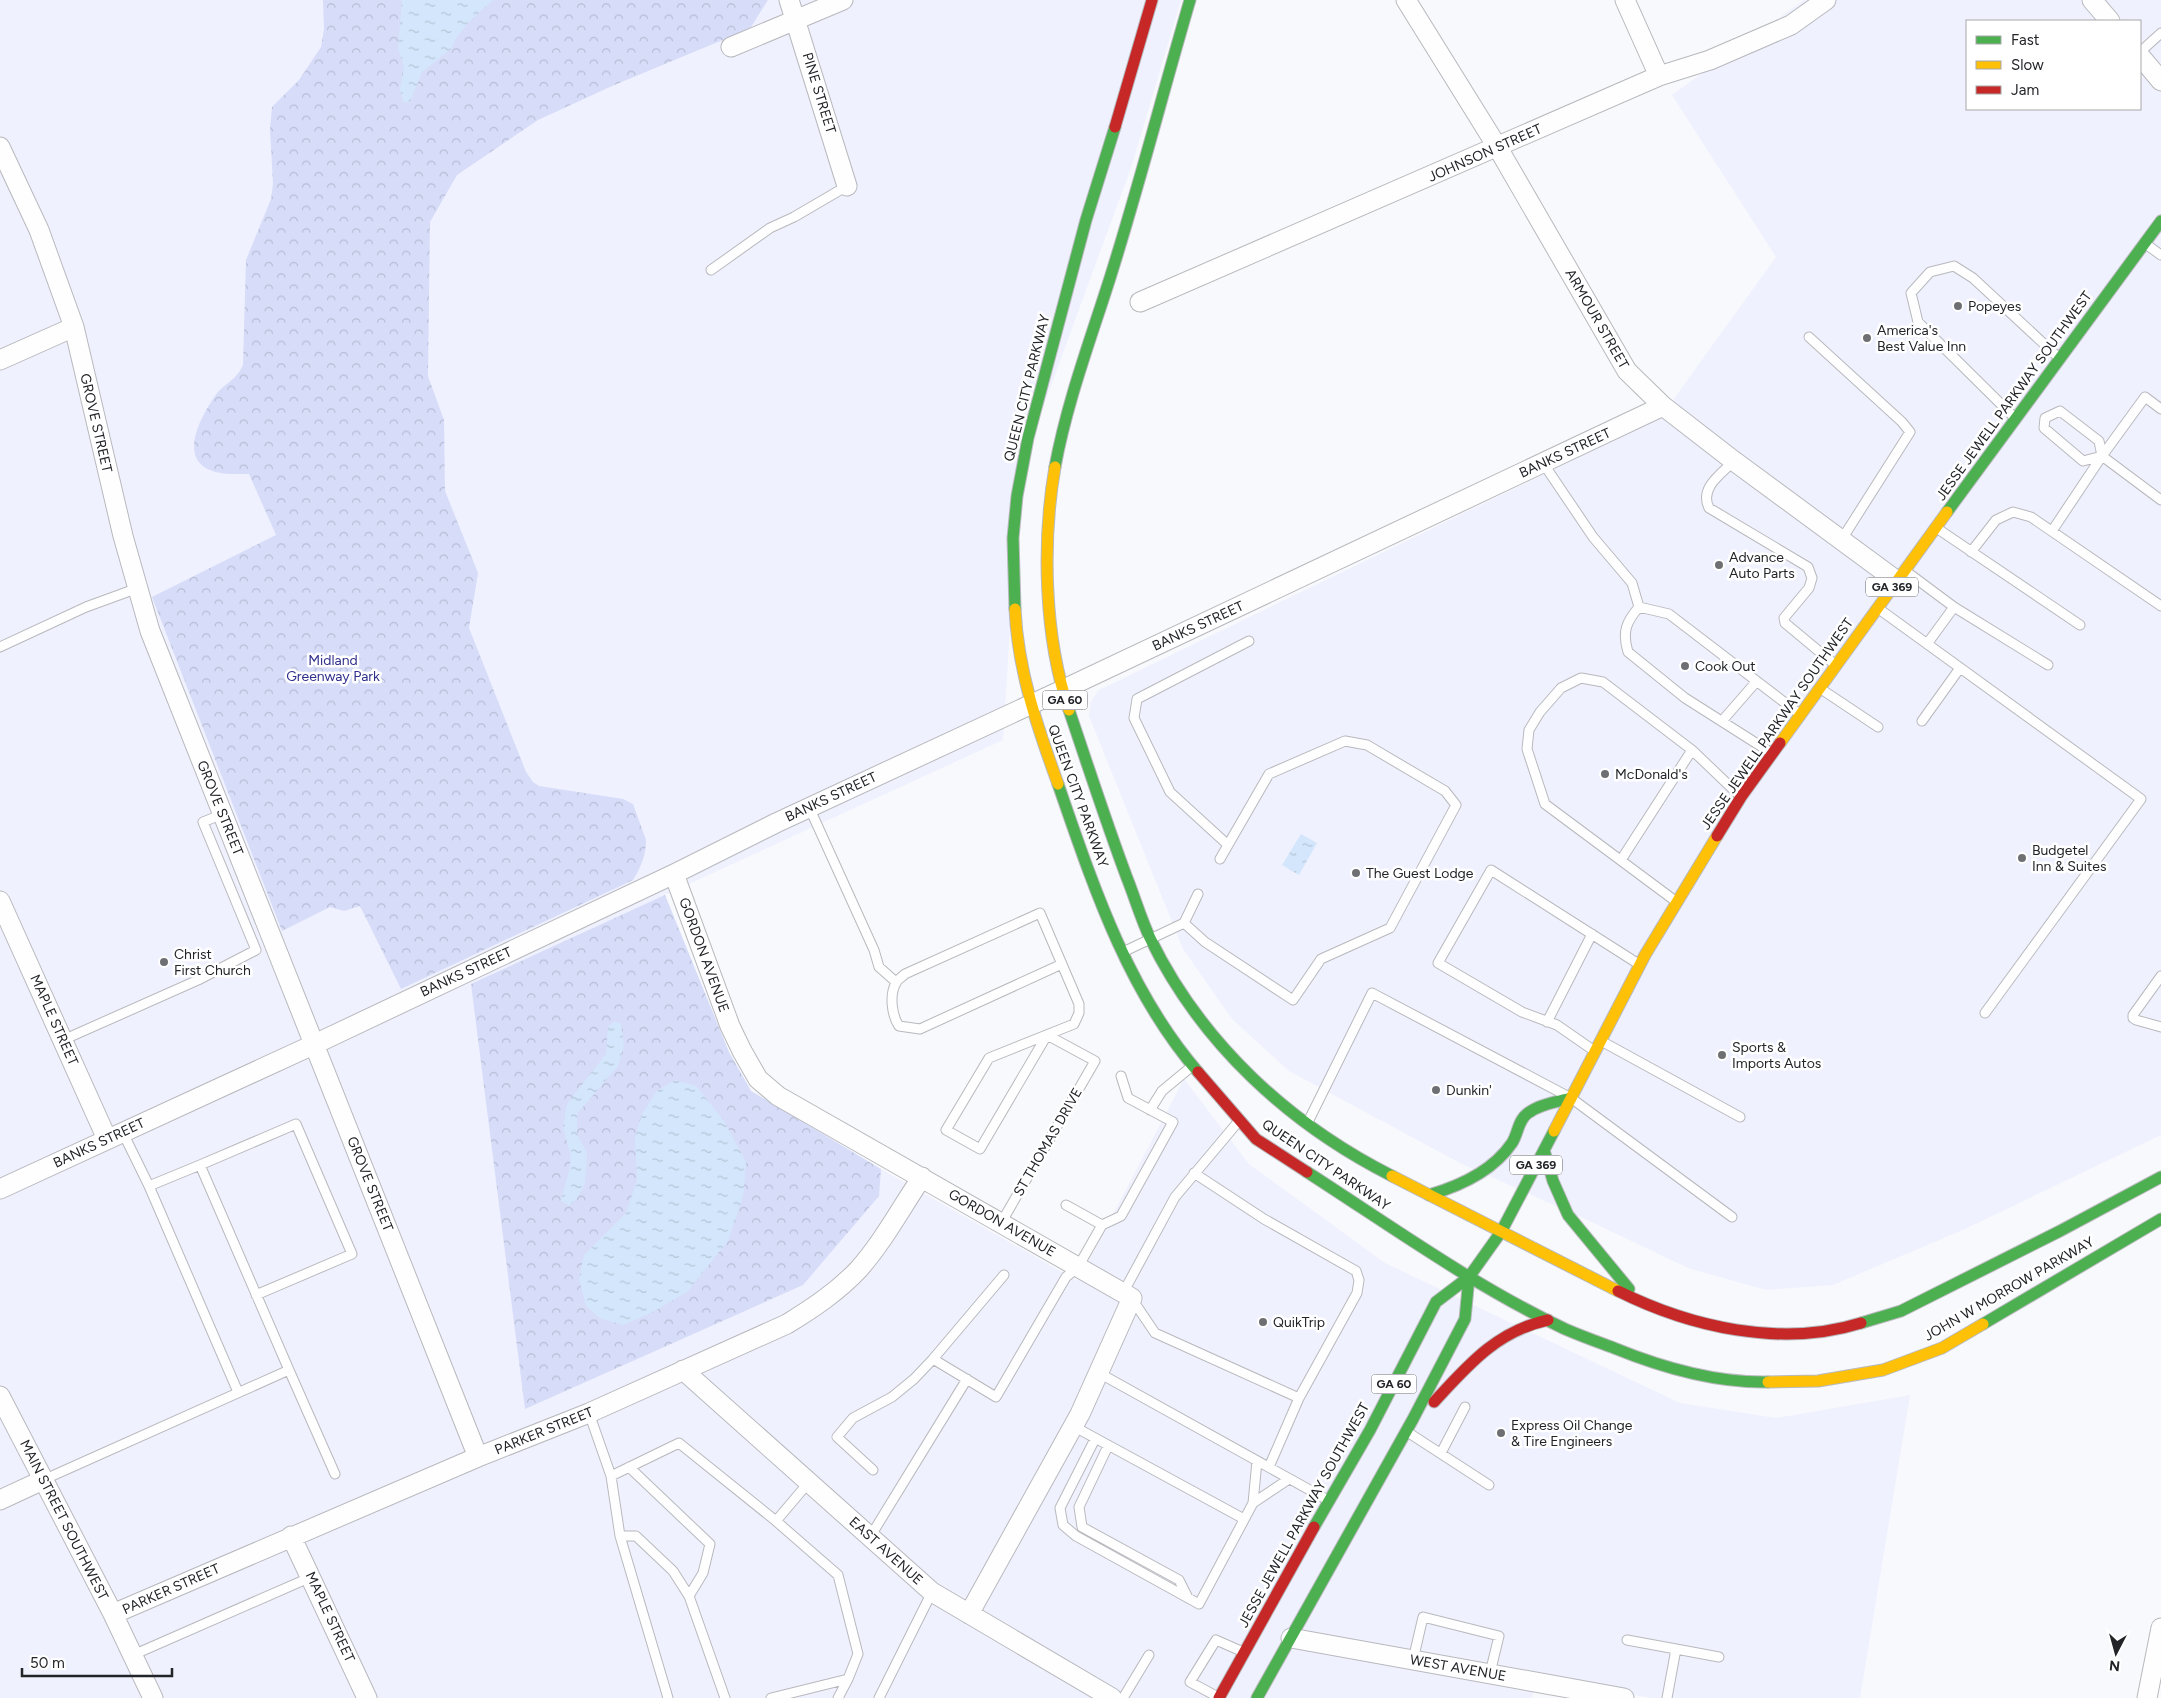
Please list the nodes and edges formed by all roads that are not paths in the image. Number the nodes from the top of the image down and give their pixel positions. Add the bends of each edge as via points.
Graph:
1 (790, 0) edge
2 (843, 0) edge
3 (1152, 0) edge
4 (1190, 0) edge
5 (1406, 0) edge
6 (1625, 0) edge
7 (1826, 0) edge
8 (2092, 0) edge
9 (2109, 20) edge
10 (796, 21) junction
11 (2161, 33) edge
12 (731, 47) dead end
13 (2141, 53) edge
14 (2141, 55) edge
15 (1659, 76) junction
16 (2161, 81) edge
17 (0, 147) edge
18 (1498, 148) junction
19 (847, 186) joint
20 (2161, 221) edge
21 (2145, 243) junction
22 (2161, 255) edge
23 (711, 270) dead end
24 (1140, 302) dead end
25 (74, 327) junction
26 (1809, 337) dead end
27 (2060, 358) junction
28 (0, 360) edge
29 (1663, 406) junction
30 (2161, 409) edge
31 (2037, 410) junction
32 (2016, 418) junction
33 (2102, 456) junction
34 (1734, 461) junction
35 (1543, 463) junction
36 (2161, 500) edge
37 (1936, 528) junction
38 (2052, 531) junction
39 (1842, 539) junction
40 (1970, 552) junction
41 (1901, 576) junction
42 (138, 588) junction
43 (2161, 606) edge
44 (1639, 607) junction
45 (1954, 607) junction
46 (1876, 608) junction
47 (2080, 625) dead end
48 (1248, 640) dead end
49 (1927, 644) junction
50 (0, 647) edge
51 (1835, 664) junction
52 (2048, 665) dead end
53 (1960, 668) junction
54 (1756, 682) junction
55 (1818, 688) junction
56 (1062, 690) junction
57 (1030, 705) junction
58 (1800, 714) junction
59 (1722, 721) junction
60 (1922, 721) dead end
61 (1878, 727) dead end
62 (1692, 750) junction
63 (1772, 753) junction
64 (1741, 797) junction
65 (809, 807) junction
66 (223, 814) junction
67 (1228, 845) junction
68 (1220, 859) dead end
69 (1621, 860) junction
70 (674, 874) junction
71 (1198, 894) dead end
72 (0, 901) edge
73 (1676, 901) junction
74 (1184, 923) junction
75 (1592, 934) junction
76 (1150, 938) junction
77 (1121, 952) junction
78 (1062, 964) junction
79 (1640, 965) junction
80 (2161, 976) edge
81 (896, 982) junction
82 (1985, 1013) dead end
83 (1547, 1022) junction
84 (2161, 1027) edge
85 (1047, 1035) junction
86 (63, 1040) junction
87 (1600, 1041) junction
88 (315, 1044) junction
89 (1595, 1051) junction
90 (1192, 1065) junction
91 (1121, 1076) dead end
92 (1571, 1098) junction
93 (1150, 1110) junction
94 (1740, 1117) dead end
95 (1240, 1120) junction
96 (1307, 1125) junction
97 (115, 1136) junction
98 (1544, 1150) junction
99 (200, 1165) junction
100 (1194, 1173) junction
101 (922, 1177) junction
102 (2161, 1177) edge
103 (149, 1186) junction
104 (0, 1189) edge
105 (1429, 1195) junction
106 (1066, 1205) dead end
107 (1732, 1217) dead end
108 (2161, 1219) edge
109 (1001, 1223) junction
110 (1102, 1225) junction
111 (1501, 1232) junction
112 (1078, 1267) junction
113 (1004, 1275) dead end
114 (1469, 1278) junction
115 (256, 1295) junction
116 (1128, 1296) junction
117 (1638, 1300) junction
118 (1548, 1320) junction
119 (933, 1358) junction
120 (289, 1370) junction
121 (683, 1370) junction
122 (1099, 1373) junction
123 (967, 1379) junction
124 (238, 1392) junction
125 (0, 1396) edge
126 (1299, 1398) junction
127 (1465, 1407) dead end
128 (589, 1413) junction
129 (1413, 1419) junction
130 (1073, 1426) junction
131 (1406, 1431) junction
132 (1096, 1438) junction
133 (1108, 1446) junction
134 (1441, 1453) junction
135 (478, 1457) junction
136 (1257, 1461) junction
137 (629, 1467) junction
138 (1269, 1467) junction
139 (873, 1470) dead end
140 (335, 1474) dead end
141 (612, 1476) junction
142 (1288, 1478) junction
143 (43, 1480) junction
144 (809, 1482) junction
145 (1488, 1484) dead end
146 (0, 1500) edge
147 (1328, 1501) junction
148 (1253, 1503) junction
149 (1244, 1519) junction
150 (776, 1521) junction
151 (291, 1536) junction
152 (620, 1536) junction
153 (870, 1536) junction
154 (312, 1576) junction
155 (932, 1592) junction
156 (689, 1596) junction
157 (1188, 1598) junction
158 (113, 1614) junction
159 (969, 1614) junction
160 (2161, 1628) edge
161 (1291, 1638) junction
162 (1627, 1640) dead end
163 (1676, 1649) junction
164 (1244, 1652) junction
165 (132, 1655) junction
166 (1149, 1655) dead end
167 (1718, 1657) dead end
168 (1413, 1660) junction
169 (1490, 1673) junction
170 (848, 1679) junction
171 (153, 1698) edge
172 (367, 1698) edge
173 (668, 1698) edge
174 (725, 1698) edge
175 (771, 1698) edge
176 (838, 1698) edge
177 (879, 1698) edge
178 (1112, 1698) edge
179 (1123, 1698) edge
180 (1219, 1698) edge
181 (1257, 1698) edge
182 (1624, 1698) edge
183 (1667, 1698) edge
184 (2147, 1698) edge

1 - 10 street, PINE STREET
2 - 10 street
3 - 57 main road, QUEEN CITY PARKWAY / GA 60 via 1047,362 1017,496 1013,538 1016,634
4 - 56 main road, QUEEN CITY PARKWAY / GA 60 via 1110,278 1082,359 1054,470 1048,526 1047,583
5 - 18 street, ARMOUR STREET
6 - 15 street
7 - 15 street, JOHNSON STREET via 1790,25 1710,60
8 - 9 street
10 - 12 street
10 - 19 street, PINE STREET
11 - 13 lane
14 - 16 street
15 - 18 street, JOHNSON STREET
17 - 25 street, GROVE STREET via 38,230
18 - 24 street, JOHNSON STREET
18 - 29 street, ARMOUR STREET via 1627,371
19 - 23 lane via 770,228
20 - 21 main road, JESSE JEWELL PARKWAY SOUTHWEST / GA 369
21 - 22 lane
21 - 27 main road, JESSE JEWELL PARKWAY SOUTHWEST / GA 369
25 - 28 street
25 - 42 street, GROVE STREET
26 - 39 lane via 1910,432
27 - 31 main road, JESSE JEWELL PARKWAY SOUTHWEST / GA 369
27 - 32 lane via 1973,278 1954,266 1930,272 1911,293 1918,322
29 - 34 street, ARMOUR STREET
29 - 35 street, BANKS STREET
30 - 33 lane via 2144,397
31 - 32 main road, JESSE JEWELL PARKWAY SOUTHWEST / GA 369
31 - 33 lane via 2060,412 2099,441
31 - 33 lane via 2044,428 2083,461
32 - 37 main road, JESSE JEWELL PARKWAY SOUTHWEST / GA 369
33 - 36 lane
33 - 38 lane
34 - 39 street, ARMOUR STREET
34 - 51 lane via 1707,489 1704,499 1708,508 1808,567 1812,578 1809,588 1784,618 1785,623
35 - 44 lane via 1593,537 1632,582
35 - 56 street, BANKS STREET
37 - 40 lane
37 - 41 main road, JESSE JEWELL PARKWAY SOUTHWEST / GA 369
38 - 40 lane via 2013,512 1996,520
38 - 43 lane
39 - 41 street, ARMOUR STREET
40 - 47 lane
41 - 45 lane
41 - 46 main road, JESSE JEWELL PARKWAY SOUTHWEST / GA 369
42 - 50 lane via 86,607
42 - 66 street, GROVE STREET via 150,631
44 - 54 lane via 1669,614
44 - 59 lane via 1628,620 1625,641 1628,652 1685,698
45 - 49 lane
45 - 52 lane
46 - 49 lane
46 - 51 main road, JESSE JEWELL PARKWAY SOUTHWEST / GA 369
48 - 67 lane via 1137,698 1134,718 1170,792
49 - 53 lane
51 - 55 main road, JESSE JEWELL PARKWAY SOUTHWEST / GA 369
53 - 60 lane
53 - 82 lane via 2141,799
54 - 58 lane
54 - 59 lane
55 - 58 main road, JESSE JEWELL PARKWAY SOUTHWEST / GA 369
55 - 61 lane
56 - 57 street, BANKS STREET
56 - 76 main road, QUEEN CITY PARKWAY / GA 60
57 - 65 street, BANKS STREET
57 - 77 main road, QUEEN CITY PARKWAY / GA 60
58 - 63 main road, JESSE JEWELL PARKWAY SOUTHWEST / GA 369
59 - 63 lane
62 - 64 lane
62 - 69 lane
62 - 69 lane via 1603,682 1581,678 1561,688 1540,712 1529,730 1527,749 1545,804
63 - 64 main road, JESSE JEWELL PARKWAY SOUTHWEST / GA 369
64 - 73 main road, JESSE JEWELL PARKWAY SOUTHWEST / GA 369
65 - 70 street, BANKS STREET
65 - 81 lane via 879,967
66 - 86 lane via 203,822 256,950 198,980
66 - 88 street, GROVE STREET
67 - 68 lane
67 - 74 lane via 1268,774 1345,741 1367,745 1445,791 1456,805 1390,928 1321,959 1293,1000 1205,942
69 - 73 lane
70 - 88 street, BANKS STREET
70 - 101 street, GORDON AVENUE via 730,1026 758,1079 778,1096
71 - 74 lane
72 - 86 street, MAPLE STREET
73 - 79 main road, JESSE JEWELL PARKWAY SOUTHWEST / GA 369
74 - 76 lane
75 - 79 lane
75 - 83 lane
75 - 83 lane via 1491,870 1438,963 1522,1012
76 - 77 lane
76 - 96 main road, QUEEN CITY PARKWAY / GA 60 via 1186,1000 1223,1049 1270,1095
77 - 90 main road, QUEEN CITY PARKWAY / GA 60 via 1155,1014
78 - 81 lane via 1040,913 905,974
78 - 81 lane via 920,1029 899,1026 894,1019 892,995
78 - 85 lane via 1079,1004 1079,1013 1074,1024
79 - 87 main road, JESSE JEWELL PARKWAY SOUTHWEST / GA 369
80 - 84 lane via 2133,1014 2136,1020
83 - 89 lane via 1557,1025
85 - 85 lane via 980,1149 946,1130 989,1058
85 - 109 lane, ST THOMAS DRIVE via 1095,1061
86 - 97 street, MAPLE STREET
87 - 89 main road, JESSE JEWELL PARKWAY SOUTHWEST / GA 369
87 - 94 lane
88 - 97 street, BANKS STREET
88 - 135 street, GROVE STREET
89 - 92 main road, JESSE JEWELL PARKWAY SOUTHWEST / GA 369
90 - 93 lane via 1162,1091
90 - 95 main road, QUEEN CITY PARKWAY / GA 60
91 - 93 lane via 1128,1098
92 - 96 lane via 1372,993
92 - 98 main road, JESSE JEWELL PARKWAY SOUTHWEST / GA 369
92 - 105 main road via 1538,1107 1526,1114 1512,1143 1492,1165 1470,1180
92 - 107 lane
93 - 110 lane via 1173,1122 1121,1216
95 - 100 lane
95 - 114 main road, QUEEN CITY PARKWAY / GA 60 via 1256,1139
96 - 105 main road, QUEEN CITY PARKWAY / GA 60
97 - 103 lane
97 - 104 street, BANKS STREET
98 - 111 main road, JESSE JEWELL PARKWAY SOUTHWEST / GA 369
98 - 117 main road via 1568,1215
99 - 103 lane
99 - 115 lane
99 - 115 lane via 296,1124 352,1254
100 - 116 lane via 1175,1197
100 - 126 lane via 1264,1219 1356,1271 1360,1280 1357,1293
101 - 109 street, GORDON AVENUE
101 - 121 street, PARKER STREET via 877,1246 837,1290 787,1324
102 - 117 main road, JOHN W MORROW PARKWAY via 1901,1312 1842,1329 1789,1333 1733,1330 1694,1322
103 - 124 lane
105 - 111 main road, QUEEN CITY PARKWAY / GA 60
106 - 110 lane
108 - 118 main road, JOHN W MORROW PARKWAY via 1942,1348 1883,1370 1818,1382 1754,1382 1687,1373 1646,1361
109 - 112 street, GORDON AVENUE
110 - 112 lane
111 - 114 main road, JESSE JEWELL PARKWAY SOUTHWEST / GA 369
111 - 117 main road, JOHN W MORROW PARKWAY
112 - 116 street, GORDON AVENUE
112 - 123 lane via 1066,1277 996,1397
113 - 119 lane
114 - 118 main road, JOHN W MORROW PARKWAY
114 - 129 main road, JESSE JEWELL PARKWAY SOUTHWEST / GA 60 via 1465,1319
114 - 147 main road, JESSE JEWELL PARKWAY SOUTHWEST / GA 60 via 1436,1302 1370,1430
115 - 120 lane
116 - 122 street
116 - 126 lane via 1155,1334
118 - 129 main road via 1534,1321 1503,1338 1464,1368
119 - 123 lane
119 - 139 lane via 914,1380 892,1397 853,1418 837,1437
120 - 124 lane
120 - 140 lane
121 - 128 street, PARKER STREET
121 - 144 street, EAST AVENUE
122 - 130 street
122 - 136 lane
123 - 153 lane
124 - 143 lane
125 - 143 street, MAIN STREET SOUTHWEST
126 - 138 lane
127 - 134 lane
128 - 135 street, PARKER STREET
128 - 141 lane
129 - 131 main road, JESSE JEWELL PARKWAY SOUTHWEST / GA 60
130 - 132 lane
130 - 159 street
131 - 134 lane
131 - 161 main road, JESSE JEWELL PARKWAY SOUTHWEST / GA 60
132 - 133 lane
132 - 157 lane via 1060,1508 1064,1524 1076,1536
133 - 149 lane
133 - 157 lane via 1079,1507 1082,1527 1179,1580
134 - 145 lane
135 - 151 street, PARKER STREET
136 - 138 lane
136 - 148 lane
137 - 141 lane
137 - 150 lane via 679,1443
137 - 156 lane via 710,1544 703,1573
138 - 142 lane
141 - 152 lane
142 - 147 lane
142 - 148 lane
143 - 146 street
143 - 158 street, MAIN STREET SOUTHWEST
144 - 150 lane
144 - 153 street, EAST AVENUE
147 - 164 main road, JESSE JEWELL PARKWAY SOUTHWEST / GA 60
148 - 149 lane
149 - 157 lane via 1199,1604
150 - 170 lane via 838,1575 858,1654
151 - 154 street, MAPLE STREET
151 - 158 street, PARKER STREET
152 - 156 lane via 636,1536 673,1572
152 - 173 lane
153 - 155 street, EAST AVENUE
154 - 165 lane
154 - 172 street, MAPLE STREET
155 - 159 street, EAST AVENUE
155 - 177 lane
156 - 174 lane
158 - 165 street, MAIN STREET SOUTHWEST
159 - 178 street, EAST AVENUE
160 - 184 street
161 - 168 street, WEST AVENUE
161 - 181 main road, JESSE JEWELL PARKWAY SOUTHWEST / GA 60
162 - 163 lane
163 - 167 lane
163 - 183 lane
164 - 180 main road, JESSE JEWELL PARKWAY SOUTHWEST / GA 60
164 - 180 lane via 1216,1640 1190,1682
165 - 171 street, MAIN STREET SOUTHWEST
166 - 179 lane
168 - 169 street, WEST AVENUE
168 - 169 lane via 1423,1617 1499,1636
169 - 182 street, WEST AVENUE
170 - 175 lane
170 - 176 lane

